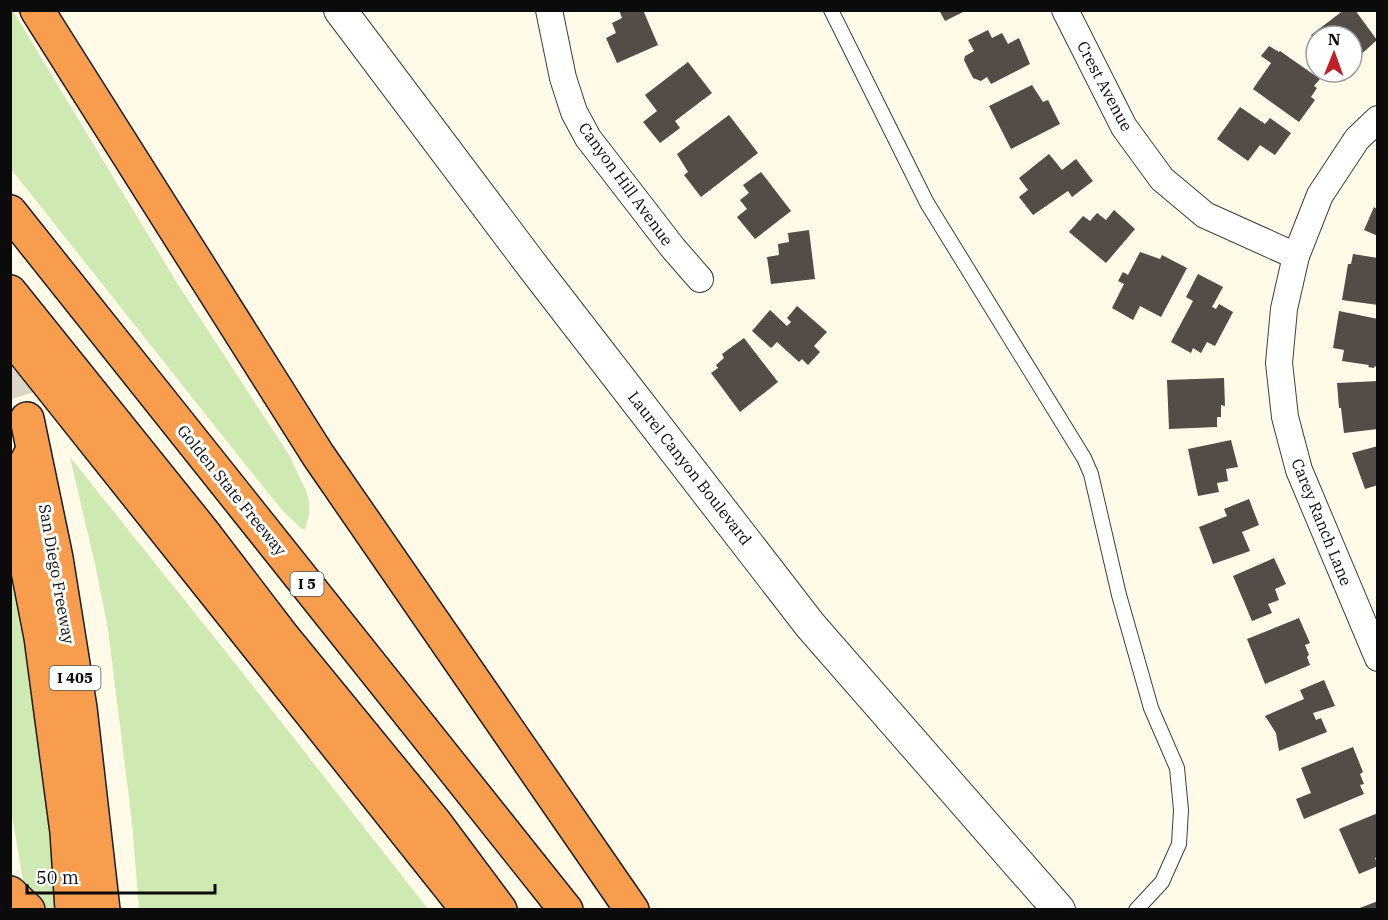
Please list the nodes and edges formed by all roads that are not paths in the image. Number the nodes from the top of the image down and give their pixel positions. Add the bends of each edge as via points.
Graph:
1 (37, 10) edge
2 (340, 10) edge
3 (549, 10) edge
4 (831, 10) edge
5 (1065, 10) edge
6 (1377, 119) edge
7 (10, 212) edge
8 (1296, 256) junction
9 (700, 279) dead end
10 (10, 292) edge
11 (10, 335) edge
12 (1377, 658) edge
13 (10, 893) edge
14 (28, 909) edge
15 (72, 909) edge
16 (103, 909) edge
17 (468, 909) edge
18 (500, 909) edge
19 (566, 909) edge
20 (632, 909) edge
21 (1059, 909) edge
22 (1136, 909) edge

1 - 20 highway via 318,455
2 - 21 street, Laurel Canyon Boulevard via 810,625
3 - 9 street, Canyon Hill Avenue via 563,78 588,138
4 - 22 lane via 927,202 1091,474 1151,708 1177,768 1179,844 1162,882
5 - 8 street, Crest Avenue via 1124,127 1162,179 1204,215
6 - 8 street, Carey Ranch Lane via 1357,139 1320,195
7 - 19 highway, Golden State Freeway / I 5
8 - 12 street, Carey Ranch Lane via 1284,309 1279,363 1284,417 1299,470
10 - 18 highway
11 - 17 highway
13 - 14 highway
15 - 16 highway, San Diego Freeway / I 405 via 67,832 41,637 12,489 30,434 56,558 80,708

